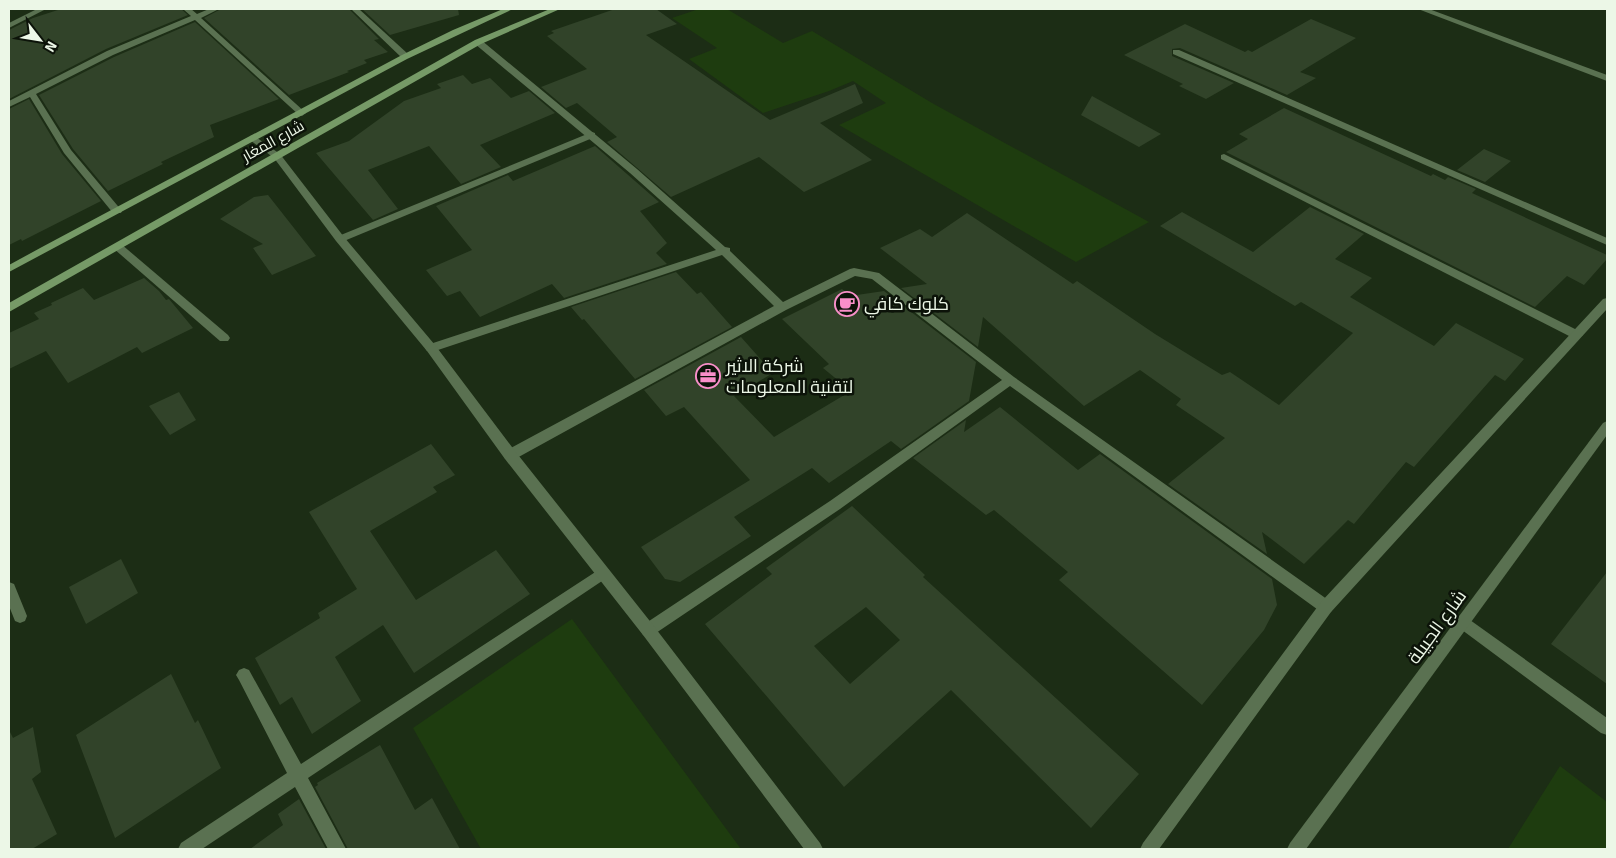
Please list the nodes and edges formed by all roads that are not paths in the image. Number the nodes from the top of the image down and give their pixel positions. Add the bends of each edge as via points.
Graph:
1 (42, 9) edge
2 (187, 9) edge
3 (215, 9) edge
4 (355, 9) edge
5 (509, 9) edge
6 (556, 9) edge
7 (1422, 9) edge
8 (196, 18) junction
9 (9, 26) edge
10 (478, 42) junction
11 (1176, 52) dead end
12 (406, 56) junction
13 (1607, 78) edge
14 (31, 92) junction
15 (9, 104) edge
16 (302, 113) junction
17 (592, 135) junction
18 (253, 138) junction
19 (277, 156) junction
20 (1224, 157) dead end
21 (117, 211) junction
22 (340, 239) junction
23 (1607, 242) edge
24 (117, 246) junction
25 (726, 250) junction
26 (9, 269) edge
27 (1607, 302) edge
28 (782, 307) junction
29 (9, 308) edge
30 (1577, 335) junction
31 (224, 338) dead end
32 (430, 348) junction
33 (1010, 380) junction
34 (1607, 426) edge
35 (510, 455) junction
36 (603, 573) junction
37 (9, 588) edge
38 (1326, 607) junction
39 (20, 616) dead end
40 (1463, 622) junction
41 (648, 630) junction
42 (244, 675) dead end
43 (1607, 727) edge
44 (298, 776) junction
45 (187, 849) edge
46 (337, 849) edge
47 (814, 849) edge
48 (1149, 849) edge
49 (1296, 849) edge

1 - 9 street
2 - 8 street
3 - 8 street
4 - 12 street
5 - 12 main road, شارع المغار via 448,34
6 - 10 main road, شارع المغار
7 - 13 street
8 - 14 street via 110,53
8 - 16 street
10 - 17 street
10 - 19 main road, شارع المغار
11 - 23 street
12 - 16 main road, شارع المغار
14 - 15 street
14 - 21 street via 66,151
16 - 18 main road, شارع المغار
17 - 22 street
17 - 25 street
18 - 19 street
18 - 21 main road, شارع المغار
19 - 22 street
19 - 24 main road, شارع المغار
20 - 30 street
21 - 26 main road, شارع المغار
22 - 32 street
24 - 29 main road, شارع المغار
24 - 31 street
25 - 28 street
25 - 32 street
27 - 30 street
28 - 33 street via 854,272 875,276
28 - 35 street
30 - 38 street
32 - 35 street
33 - 38 street
33 - 41 street via 835,506
34 - 40 street, شارع الجبيلة
35 - 36 street
36 - 41 street
36 - 44 street
37 - 39 street
38 - 48 street
40 - 43 street
40 - 49 street, شارع الجبيلة
41 - 47 street
42 - 44 street
44 - 45 street
44 - 46 street

